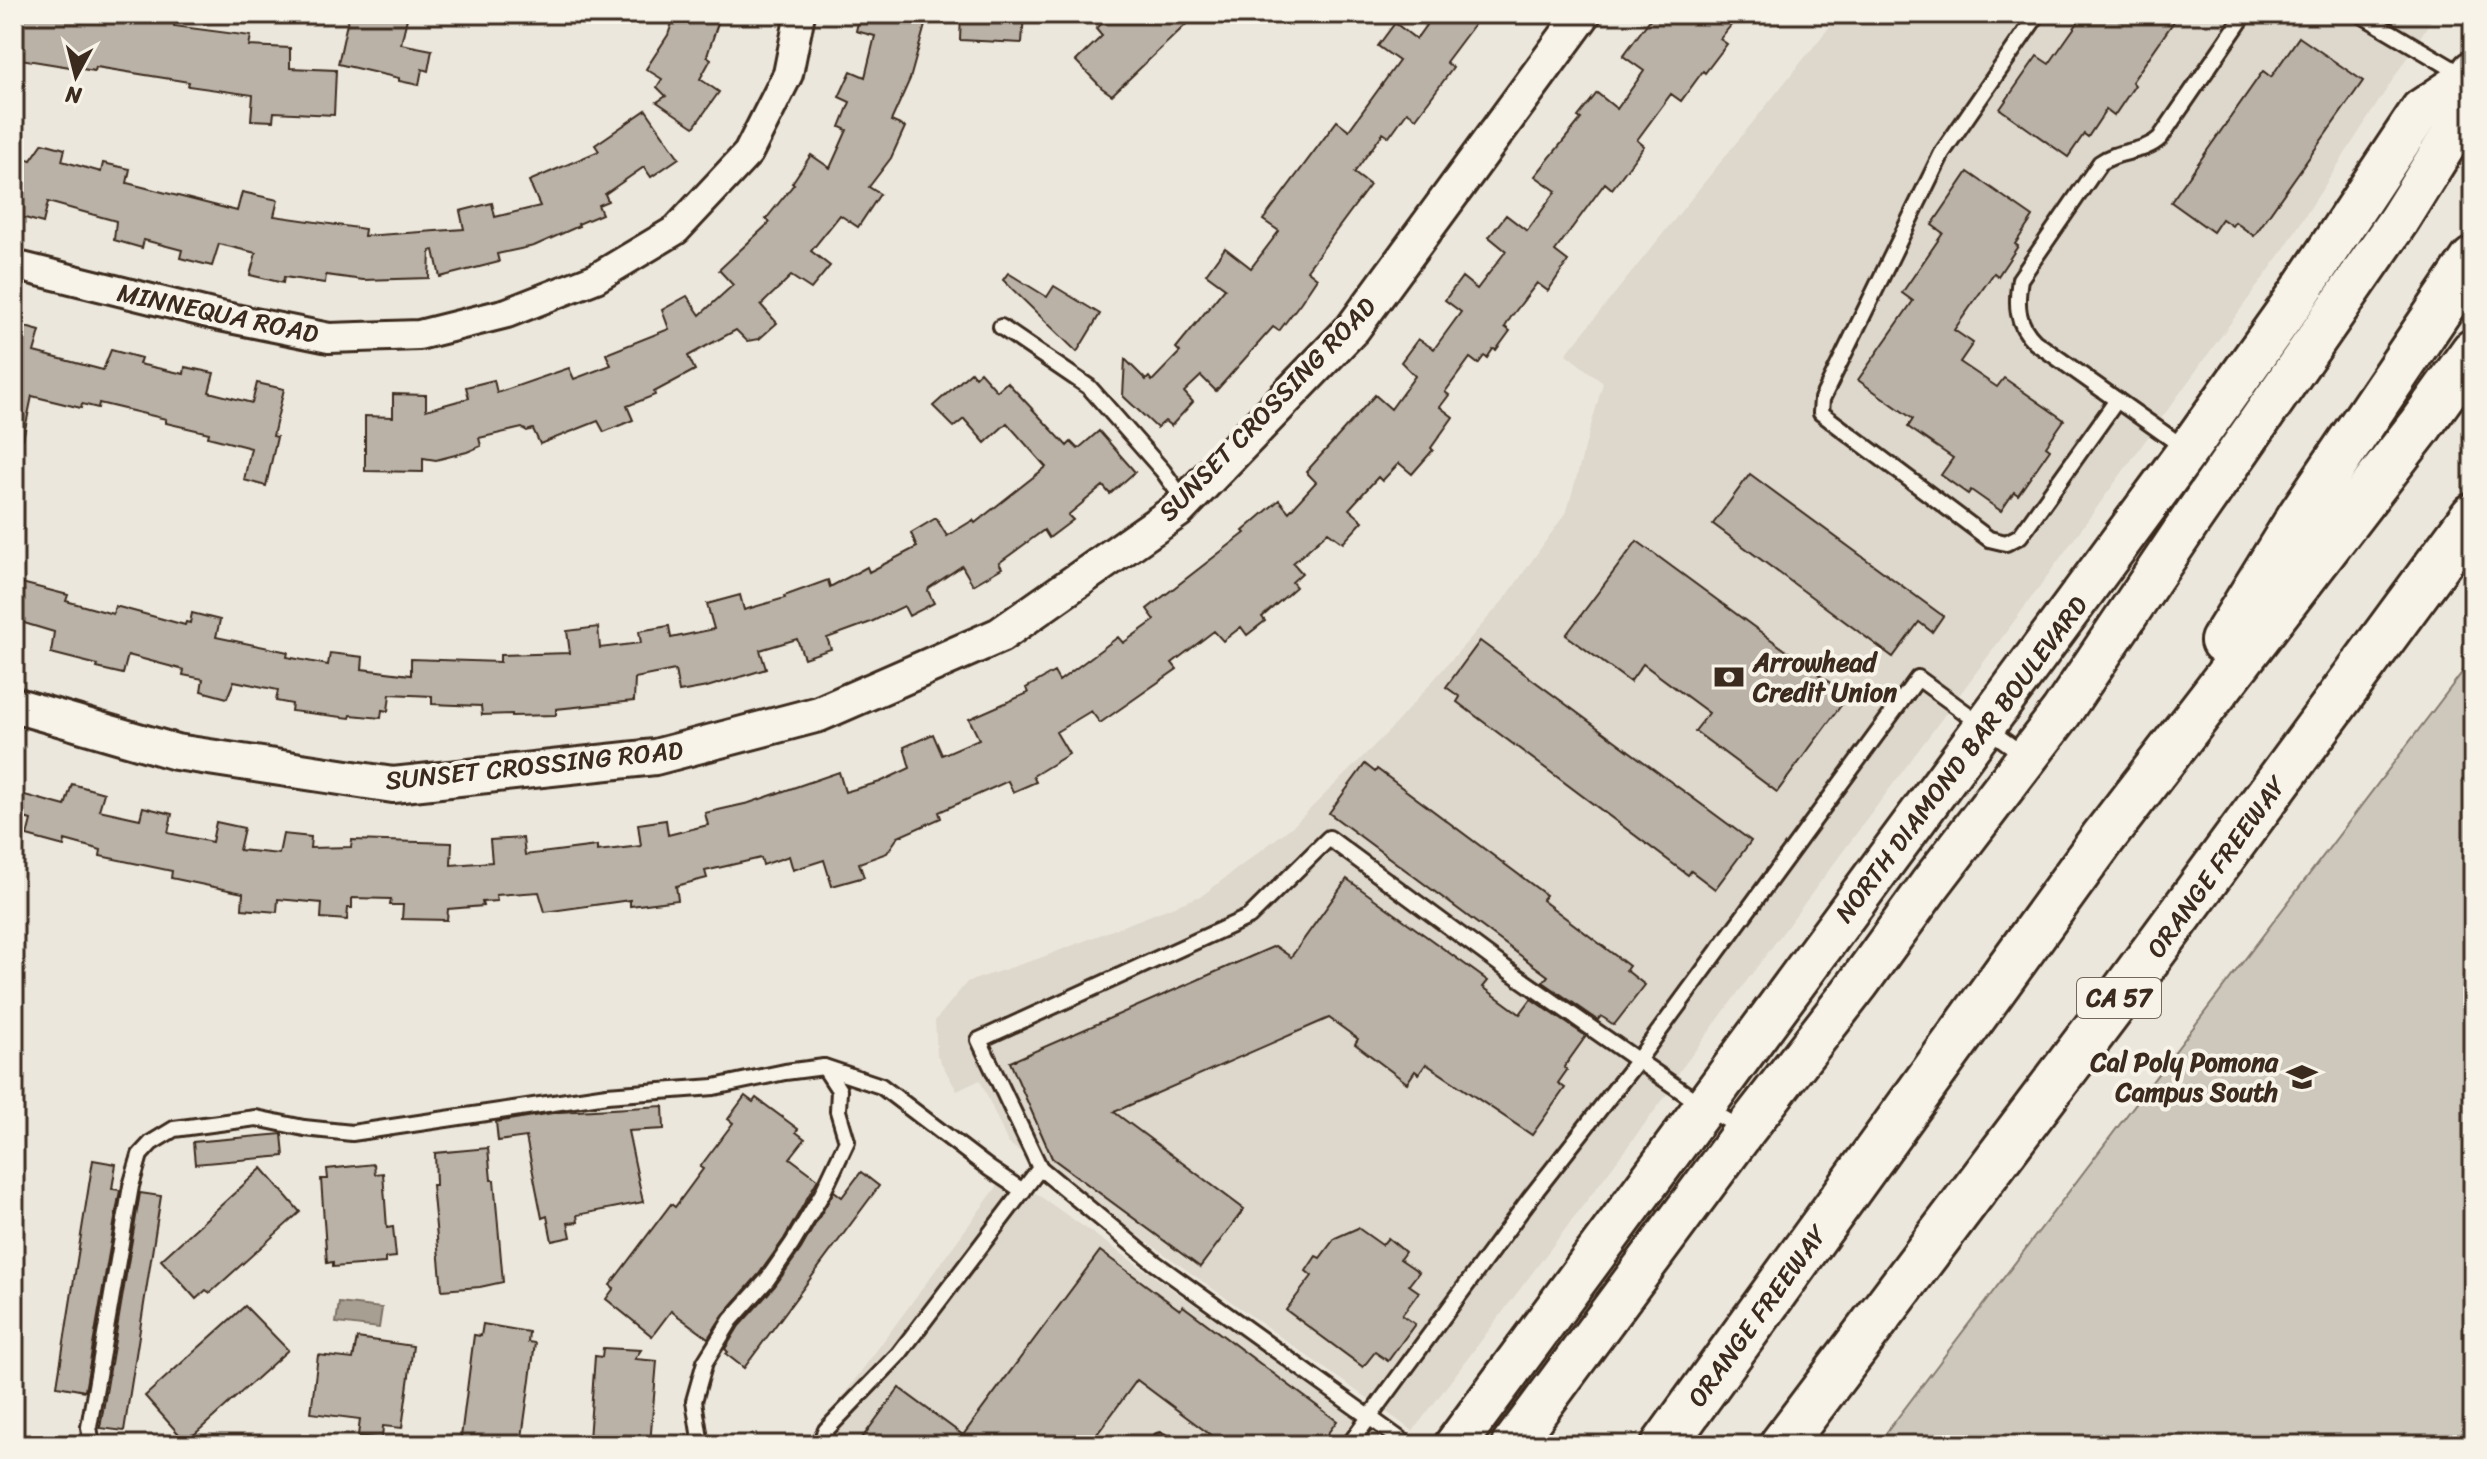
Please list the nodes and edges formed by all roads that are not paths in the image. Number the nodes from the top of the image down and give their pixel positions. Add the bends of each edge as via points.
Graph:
1 (800, 14) edge
2 (1583, 14) edge
3 (2038, 14) edge
4 (2245, 14) edge
5 (2369, 16) edge
6 (2471, 75) edge
7 (2473, 260) edge
8 (14, 265) edge
9 (1001, 327) dead end
10 (2473, 352) edge
11 (2117, 400) junction
12 (2206, 462) junction
13 (1186, 502) junction
14 (2466, 529) edge
15 (14, 705) edge
16 (1985, 728) junction
17 (2028, 758) junction
18 (2103, 838) junction
19 (1638, 1060) junction
20 (824, 1067) junction
21 (1706, 1108) junction
22 (1745, 1130) junction
23 (1040, 1168) junction
24 (1023, 1191) junction
25 (1370, 1417) junction
26 (92, 1445) edge
27 (701, 1445) edge
28 (819, 1445) edge
29 (1157, 1445) edge
30 (1166, 1445) edge
31 (1349, 1445) edge
32 (1408, 1445) edge
33 (1455, 1445) edge
34 (1512, 1445) edge
35 (1664, 1445) edge
36 (1782, 1445) edge

1 - 8 street, MINNEQUA ROAD via 788,74 748,153 676,230 596,278 507,313 419,335 329,338
2 - 13 street, SUNSET CROSSING ROAD via 1353,328
3 - 11 lane via 1942,153 1822,399 1821,413 1989,539 2006,543 2020,536
4 - 11 lane via 2160,138 2150,147 2111,155 2100,163 2020,279 2017,298 2026,333
5 - 6 lane
6 - 12 main road, NORTH DIAMOND BAR BOULEVARD via 2451,136 2406,209
7 - 18 highway via 2300,516
9 - 13 lane via 1089,387
10 - 18 highway
11 - 12 lane
12 - 16 main road, NORTH DIAMOND BAR BOULEVARD
12 - 17 main road, NORTH DIAMOND BAR BOULEVARD via 2127,618
13 - 15 street, SUNSET CROSSING ROAD via 1000,635 819,714 655,757 393,785 176,752
14 - 36 highway, ORANGE FREEWAY / CA 57
16 - 17 lane
16 - 19 lane via 1918,678
16 - 21 main road, NORTH DIAMOND BAR BOULEVARD
17 - 22 main road, NORTH DIAMOND BAR BOULEVARD
18 - 35 highway, ORANGE FREEWAY
19 - 21 lane
19 - 23 lane via 1329,838 1249,917 979,1040
19 - 25 lane
20 - 24 lane via 881,1086
20 - 26 lane via 714,1087 607,1095 352,1133 256,1118 174,1129 140,1155 131,1186 89,1427
20 - 27 lane via 839,1090 838,1111 847,1141 792,1244 705,1362 694,1401
21 - 22 lane
21 - 33 main road, NORTH DIAMOND BAR BOULEVARD
22 - 34 main road, NORTH DIAMOND BAR BOULEVARD
23 - 24 lane
23 - 25 lane via 1155,1263
24 - 28 lane via 898,1355 826,1430
25 - 31 lane
25 - 32 lane
29 - 30 lane

